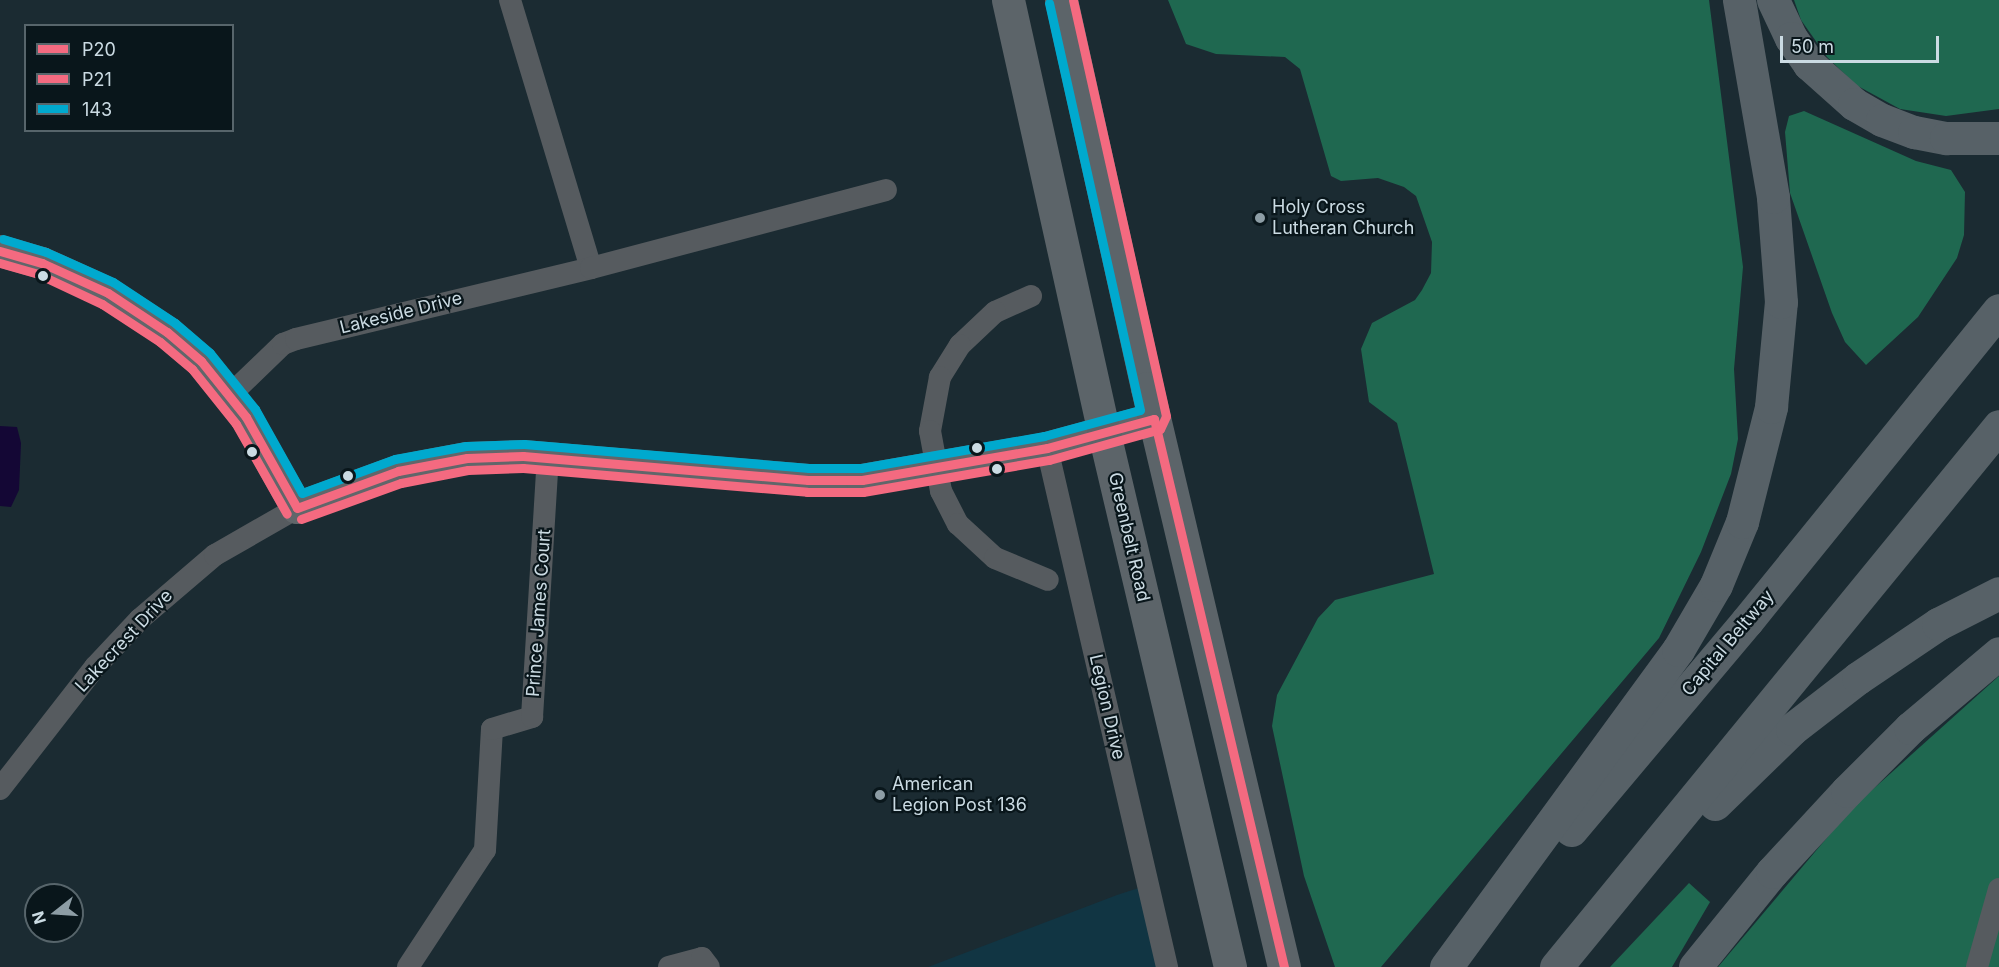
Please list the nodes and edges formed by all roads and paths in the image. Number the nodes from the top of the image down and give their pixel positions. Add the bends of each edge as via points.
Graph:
1 (510, 0) edge
2 (1008, 0) edge
3 (1061, 0) edge
4 (1739, 0) edge
5 (1773, 0) edge
6 (1999, 138) edge
7 (886, 190) dead end
8 (0, 251) edge
9 (591, 268) junction
10 (1031, 296) dead end
11 (1999, 310) edge
12 (230, 395) junction
13 (1154, 419) junction
14 (1999, 426) edge
15 (1104, 433) junction
16 (1047, 448) junction
17 (548, 459) junction
18 (935, 470) junction
19 (297, 508) junction
20 (1048, 580) dead end
21 (1999, 593) edge
22 (1999, 653) edge
23 (0, 789) edge
24 (1999, 889) edge
25 (1601, 913) junction
26 (408, 967) edge
27 (669, 967) edge
28 (709, 967) edge
29 (1167, 967) edge
30 (1230, 967) edge
31 (1284, 967) edge
32 (1447, 967) edge
33 (1556, 967) edge
34 (1695, 967) edge
35 (1977, 967) edge

1 - 9 street
2 - 15 main road, Greenbelt Road
3 - 13 main road
4 - 32 highway via 1773,197 1781,302 1771,406 1742,522 1716,585 1678,650
5 - 6 highway via 1809,64 1854,104 1914,132 1946,138
7 - 9 street, Lakeside Drive
8 - 12 street via 75,277 136,310 201,361
9 - 12 street, Lakeside Drive via 290,341
10 - 18 street via 995,312 977,326 940,377 930,418
11 - 32 highway, Capital Beltway via 1747,621 1550,855
12 - 19 street via 267,451
13 - 15 street, Lakecrest Drive
13 - 31 main road
14 - 25 highway
15 - 16 street, Lakecrest Drive
15 - 30 main road, Greenbelt Road
16 - 18 street, Lakecrest Drive
16 - 29 street, Legion Drive
17 - 18 street, Lakecrest Drive via 808,480 862,480
17 - 19 street, Lakecrest Drive via 447,460 368,481
17 - 26 street, Prince James Court via 532,717 492,729 485,850
18 - 20 street via 948,508 975,543 1010,567
19 - 23 street, Lakecrest Drive via 215,555 140,619 95,667
21 - 25 highway via 1938,624 1792,729
22 - 34 highway via 1910,728 1847,790 1772,872
24 - 35 street
25 - 33 highway
27 - 28 street via 702,958

